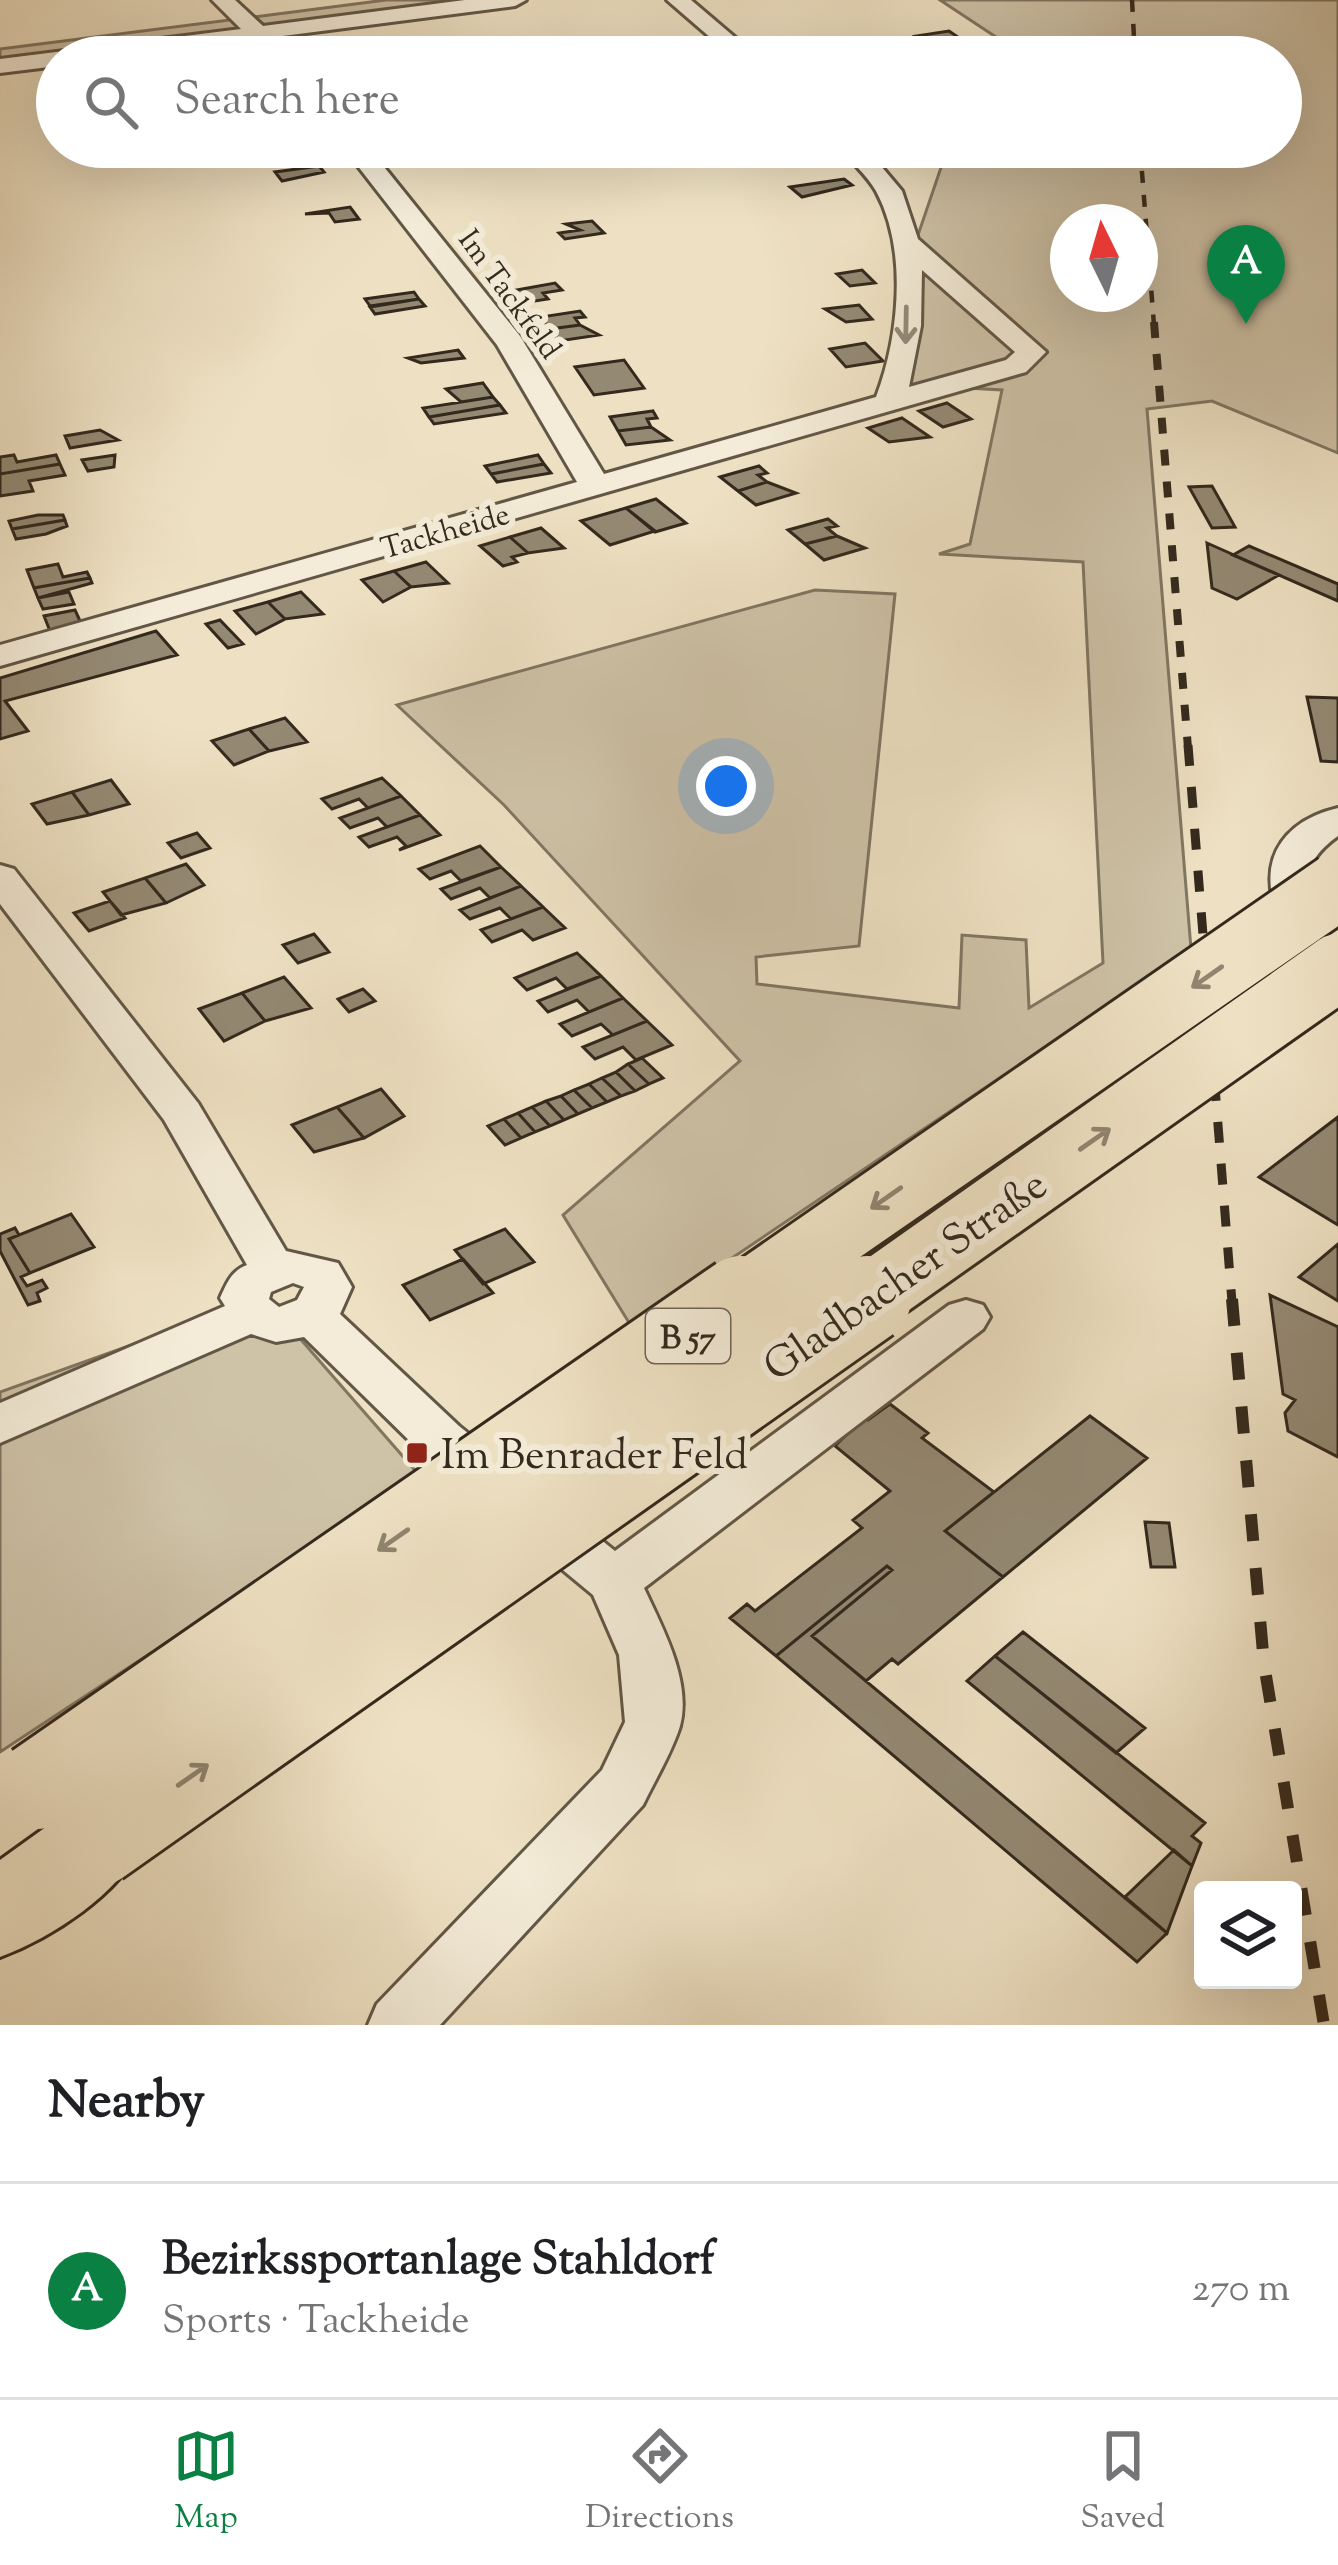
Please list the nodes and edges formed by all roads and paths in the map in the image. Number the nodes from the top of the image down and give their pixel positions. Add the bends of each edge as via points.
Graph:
1 (223, 0) edge
2 (515, 0) edge
3 (679, 0) edge
4 (262, 33) junction
5 (238, 36) edge
6 (264, 36) edge
7 (722, 36) edge
8 (36, 62) edge
9 (0, 66) edge
10 (372, 168) edge
11 (870, 168) edge
12 (907, 243) junction
13 (888, 403) junction
14 (597, 489) junction
15 (0, 656) edge
16 (1338, 818) edge
17 (0, 878) edge
18 (1338, 886) edge
19 (1338, 958) edge
20 (1338, 967) edge
21 (273, 1269) junction
22 (250, 1315) junction
23 (314, 1316) junction
24 (966, 1317) dead end
25 (0, 1424) edge
26 (614, 1582) junction
27 (45, 1814) edge
28 (0, 1914) edge
29 (399, 2025) edge

1 - 4 street
2 - 4 street
3 - 7 street
4 - 5 street
4 - 6 street
8 - 9 street
10 - 14 street, Im Tackfeld via 510,342
11 - 12 street, Tackheide via 889,191
12 -> 13 street, Tackheide via 905,361
12 - 13 street, Tackheide via 1032,352 1016,366
13 - 14 street, Tackheide
14 - 15 street, Tackheide
16 - 19 street via 1289,856 1284,880 1301,924
17 - 21 street via 182,1113
18 -> 27 main road, Gladbacher Straße / B 57, bridge
27 -> 20 main road, Gladbacher Straße / B 57, bridge
21 - 22 street via 252,1281 244,1298
21 - 23 street via 321,1275 328,1287
22 - 23 street via 290,1325
22 - 25 street
23 - 26 street via 441,1440
24 - 26 street
26 - 29 street via 647,1654 653,1722 623,1787
27 - 28 main road, Gladbacher Straße / B 57

